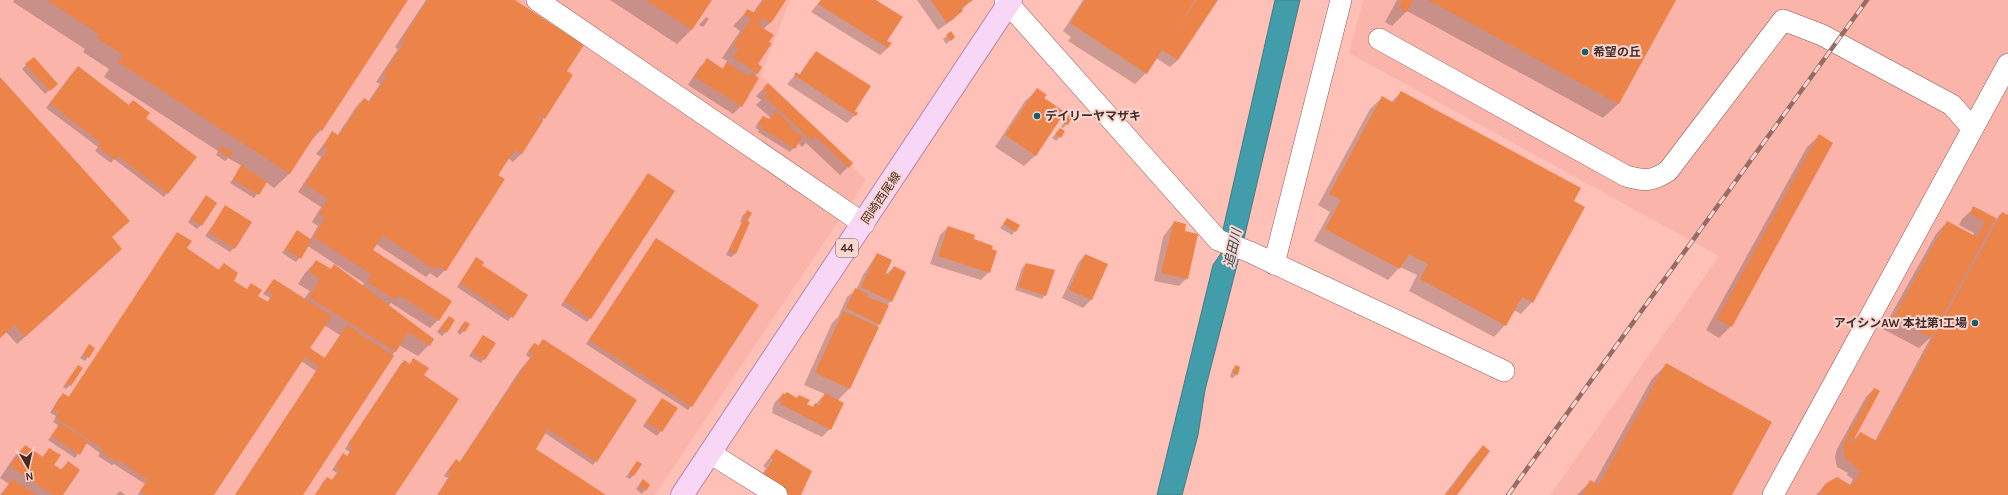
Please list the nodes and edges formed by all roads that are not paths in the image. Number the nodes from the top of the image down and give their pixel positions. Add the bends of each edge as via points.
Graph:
1 (537, 0) edge
2 (1342, 0) edge
3 (1008, 1) edge
4 (1379, 39) dead end
5 (2008, 64) edge
6 (1972, 128) junction
7 (864, 224) junction
8 (1274, 264) junction
9 (1504, 371) dead end
10 (710, 453) junction
11 (682, 495) edge
12 (776, 495) edge
13 (1773, 495) edge

1 - 7 street
2 - 8 street
3 - 7 main road, 岡崎西尾線 / 44
3 - 8 street via 1218,240
4 - 6 street via 1626,176 1644,181 1657,178 1668,171 1783,20 1822,35 1952,105
5 - 6 street
6 - 13 street
7 - 10 main road, 岡崎西尾線 / 44
8 - 9 street
10 - 11 main road, 岡崎西尾線 / 44
10 - 12 street

